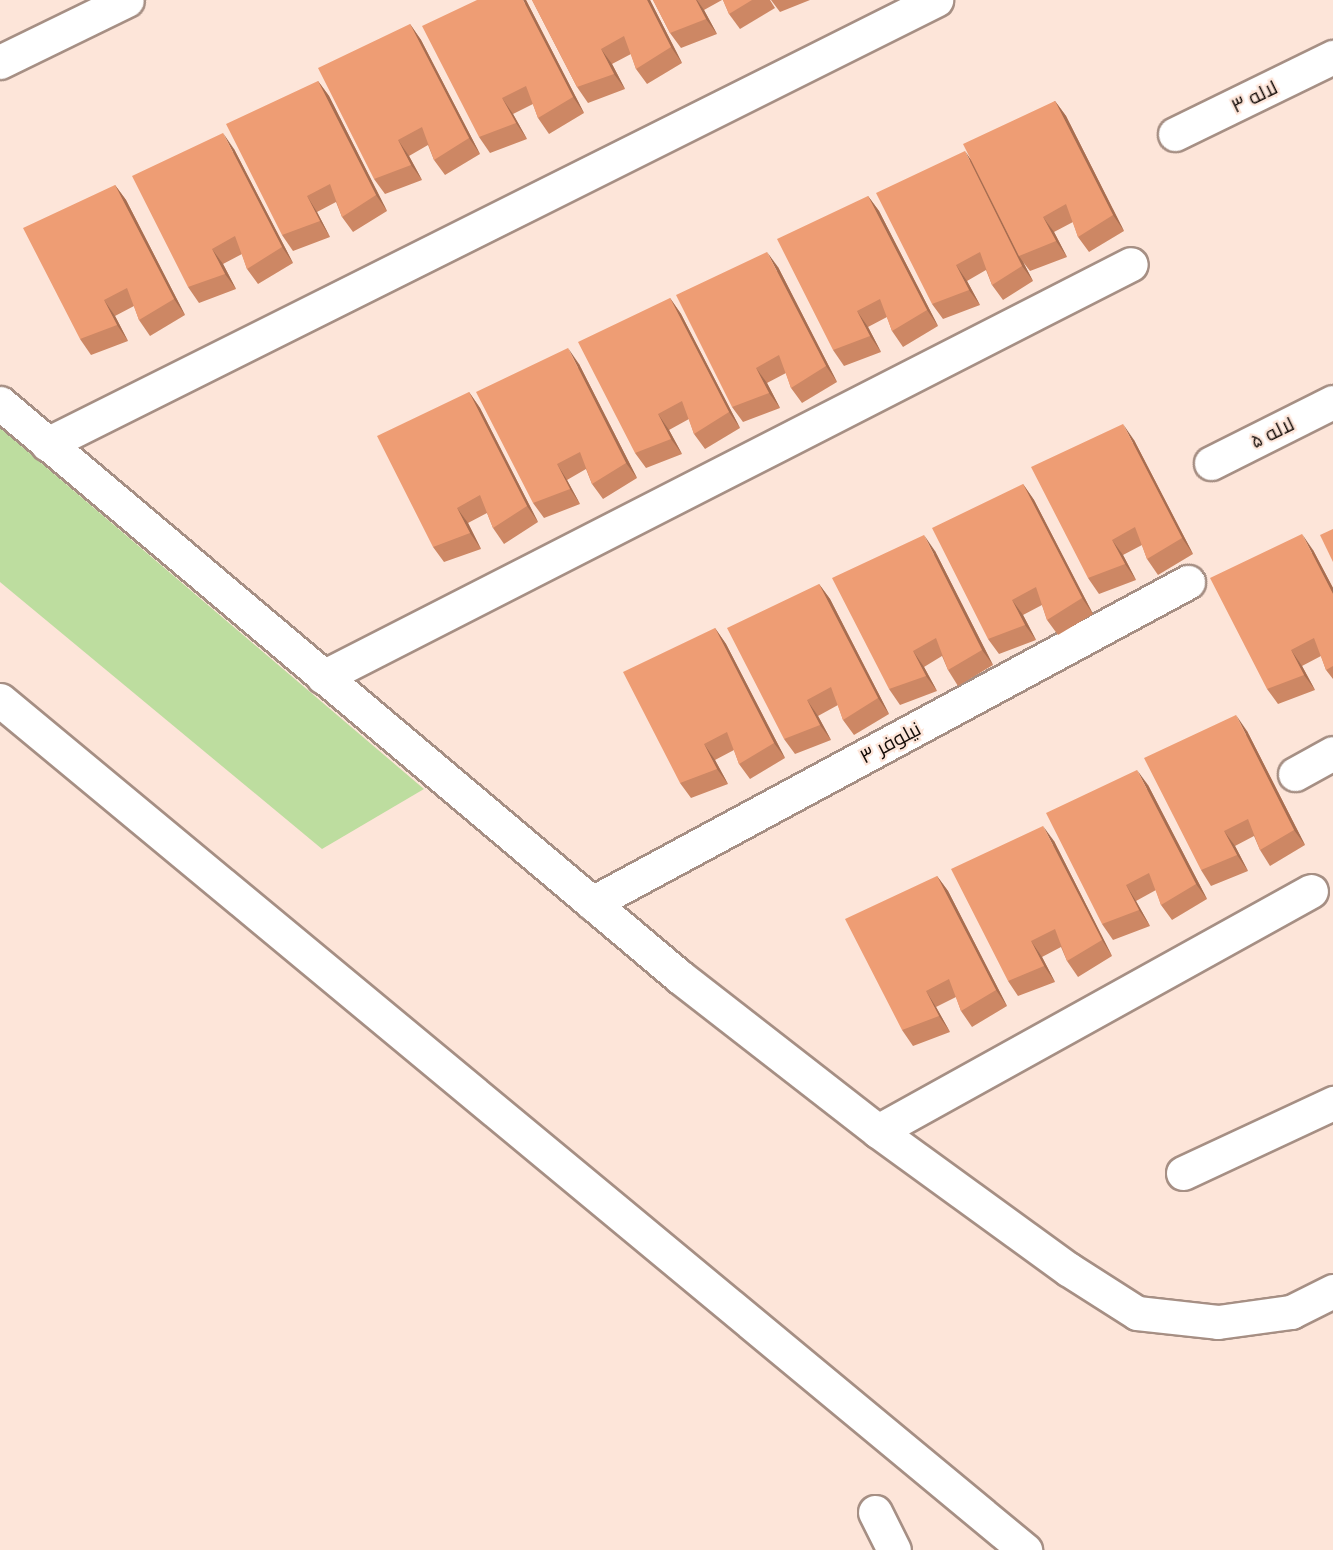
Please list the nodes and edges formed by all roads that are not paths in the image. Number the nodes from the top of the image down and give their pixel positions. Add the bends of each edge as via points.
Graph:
1 (127, 0) edge
2 (936, 0) edge
3 (1333, 57) edge
4 (0, 62) edge
5 (1175, 134) dead end
6 (1131, 264) dead end
7 (1333, 402) edge
8 (0, 403) edge
9 (47, 444) junction
10 (1211, 463) dead end
11 (1188, 582) dead end
12 (322, 677) junction
13 (0, 700) edge
14 (1333, 753) edge
15 (1295, 774) dead end
16 (1311, 891) dead end
17 (592, 903) junction
18 (1333, 1103) edge
19 (878, 1131) junction
20 (1183, 1173) dead end
21 (1333, 1291) edge
22 (875, 1512) dead end
23 (894, 1550) edge
24 (1025, 1550) edge

1 - 4 street
2 - 9 street
3 - 5 street, لاله ٣
6 - 12 street
7 - 10 street, لاله ۵
8 - 9 street
9 - 12 street
11 - 17 street, نیلوفر ٣
12 - 17 street
13 - 24 street
14 - 15 street
16 - 19 street
17 - 19 street
18 - 20 street
19 - 21 street via 1068,1269 1137,1312 1218,1322 1291,1312
22 - 23 street

